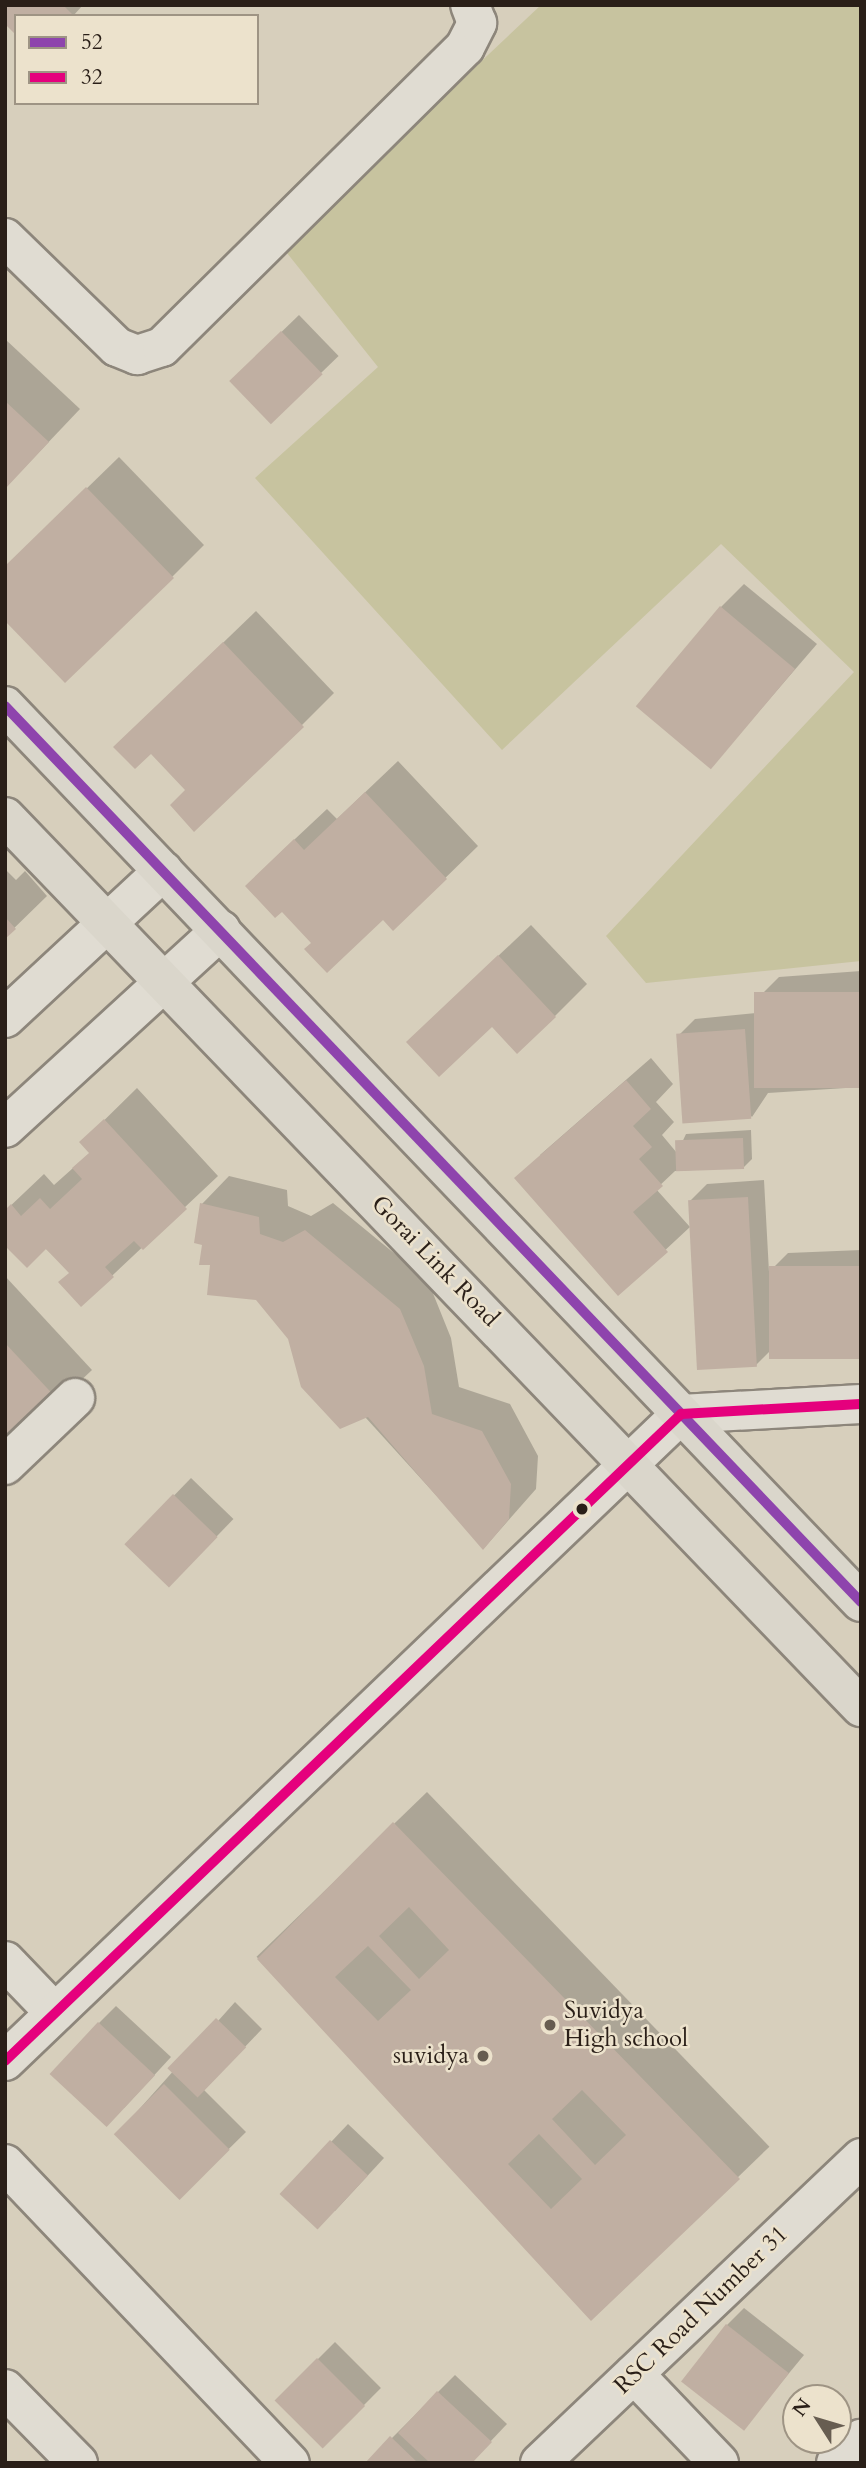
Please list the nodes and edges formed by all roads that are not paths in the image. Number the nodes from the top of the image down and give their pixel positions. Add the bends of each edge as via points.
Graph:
1 (470, 5) edge
2 (5, 238) edge
3 (5, 706) edge
4 (5, 817) edge
5 (163, 871) junction
6 (106, 923) junction
7 (221, 930) junction
8 (161, 982) junction
9 (5, 1018) edge
10 (5, 1128) edge
11 (75, 1398) dead end
12 (861, 1404) edge
13 (681, 1414) junction
14 (629, 1464) junction
15 (5, 1465) edge
16 (861, 1602) edge
17 (861, 1707) edge
18 (5, 1961) edge
19 (55, 2013) junction
20 (5, 2060) edge
21 (861, 2158) edge
22 (5, 2164) edge
23 (634, 2374) junction
24 (5, 2389) edge
25 (861, 2439) edge
26 (78, 2463) edge
27 (290, 2463) edge
28 (540, 2463) edge
29 (719, 2463) edge
30 (836, 2463) edge

1 - 2 street via 477,23 465,47 162,347 137,355 117,347
3 - 5 main road
4 - 6 main road, Gorai Link Road
5 - 6 street
5 - 7 main road
6 - 8 main road, Gorai Link Road
6 - 9 street
7 - 8 street
7 - 13 main road
8 - 10 street
8 - 14 main road, Gorai Link Road
11 - 15 street
12 - 13 street
13 - 14 street
13 - 16 main road
14 - 17 main road, Gorai Link Road
14 - 19 street
18 - 19 street
19 - 20 street
21 - 23 street, RSC Road Number 31
22 - 27 street
23 - 28 street, RSC Road Number 31
23 - 29 street
24 - 26 street
25 - 30 street

